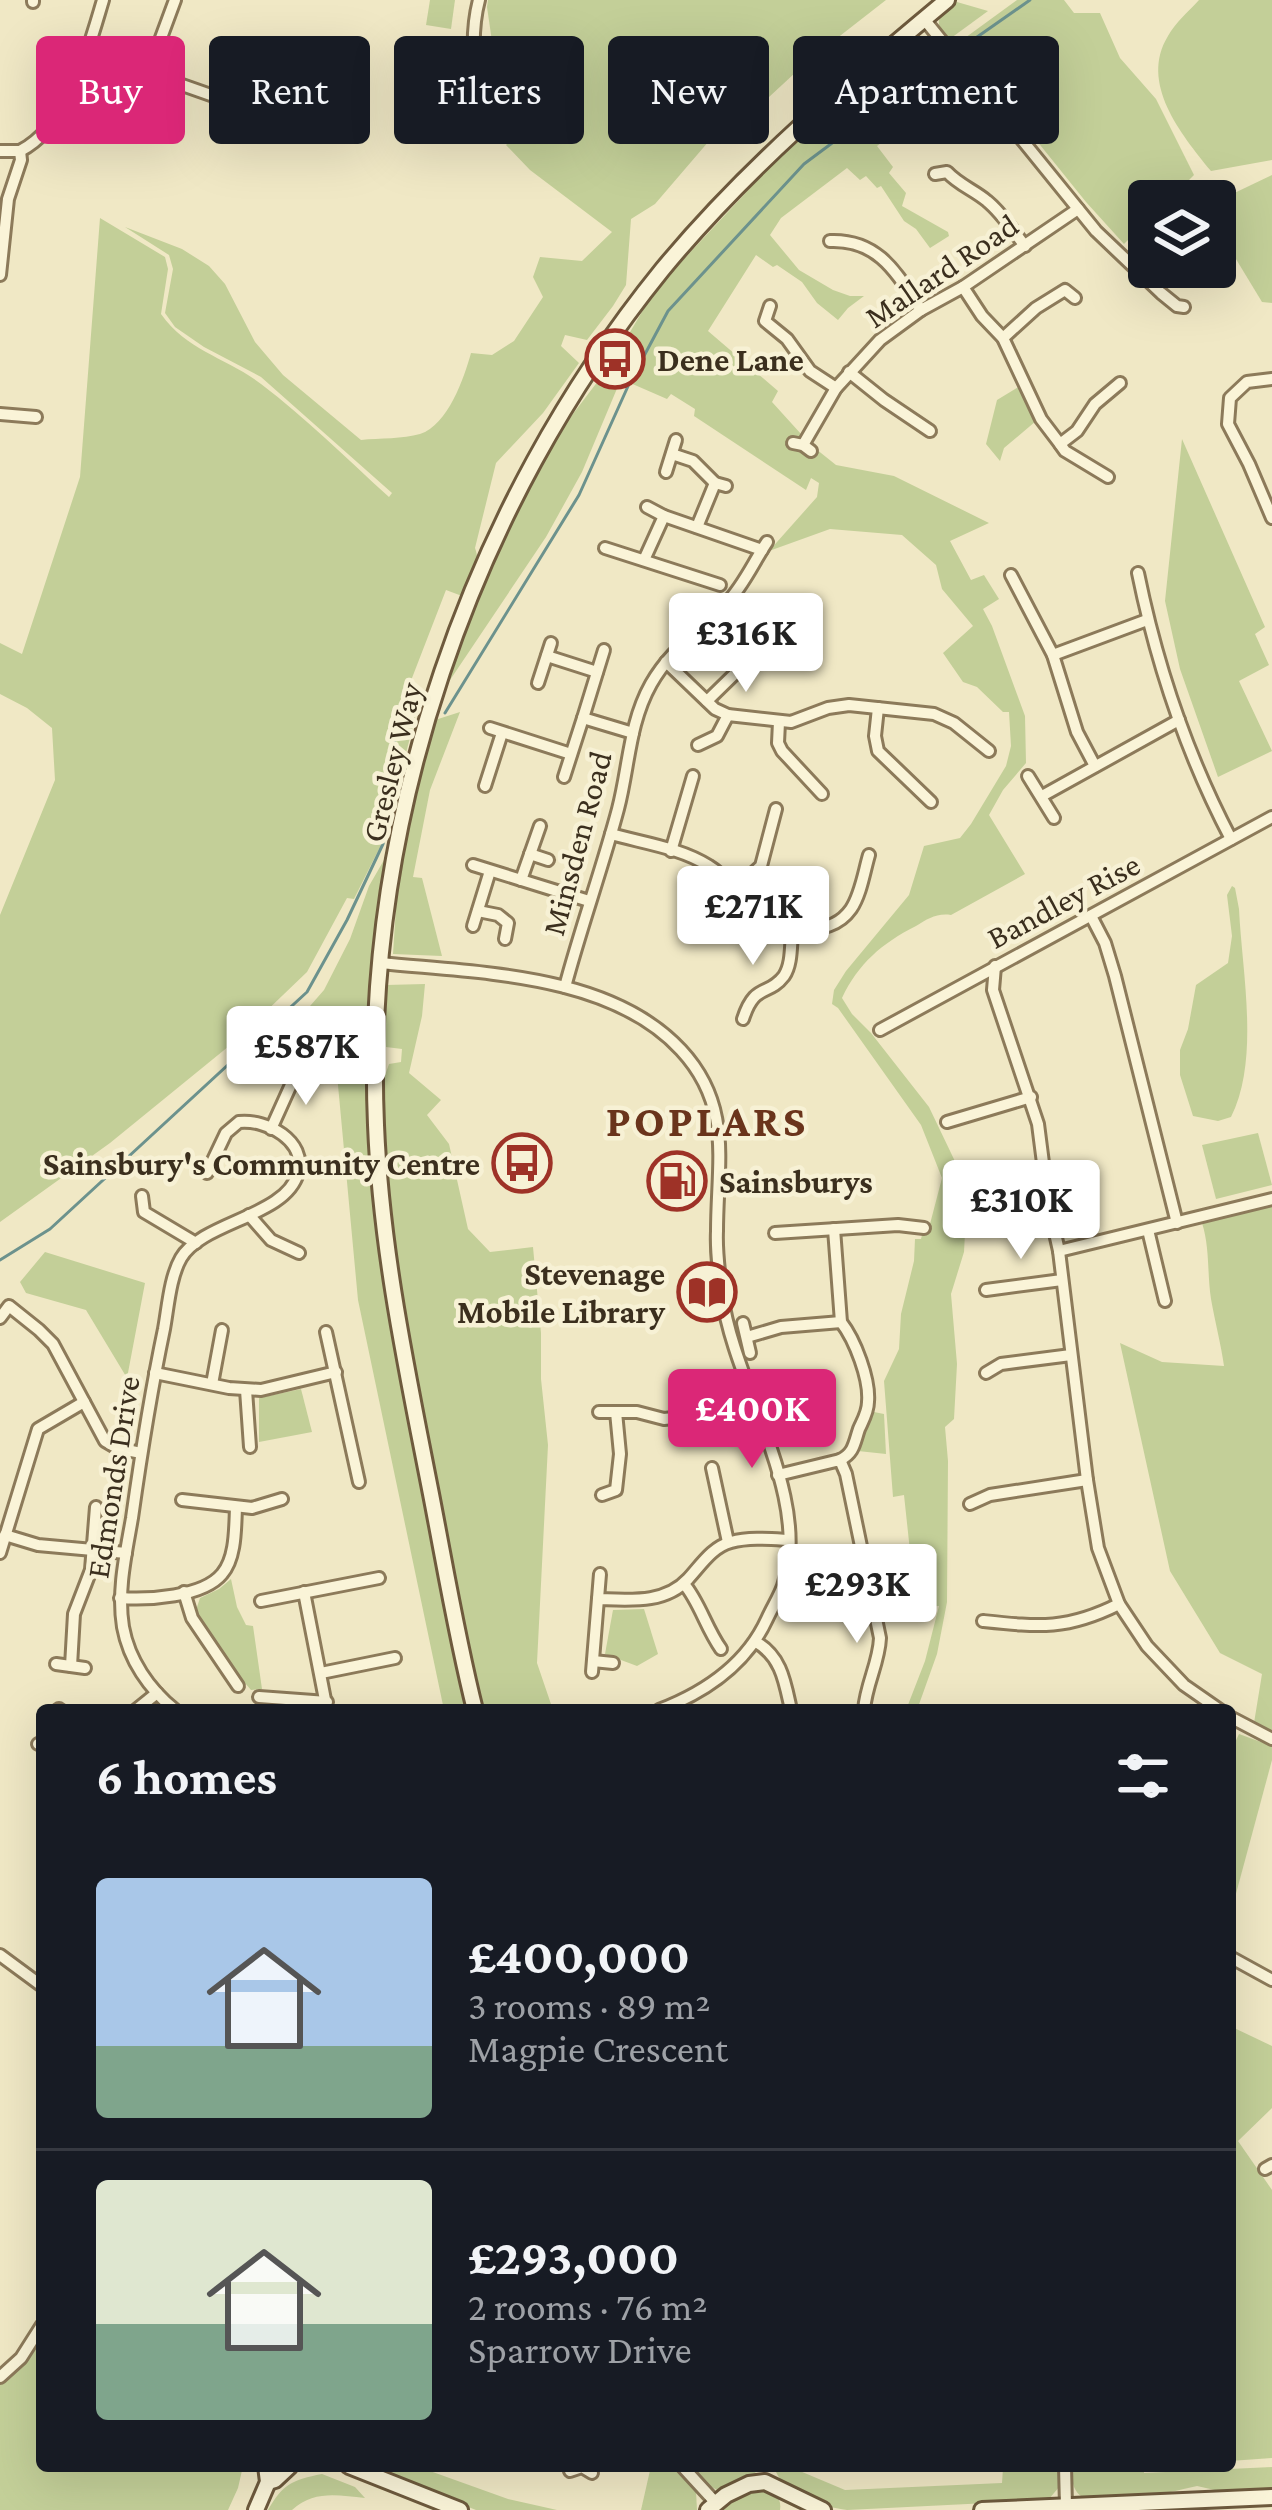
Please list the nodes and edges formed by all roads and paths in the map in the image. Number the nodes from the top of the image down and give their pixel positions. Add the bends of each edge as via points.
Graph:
1 (86, 0) edge
2 (176, 0) edge
3 (478, 0) edge
4 (947, 0) edge
5 (102, 2) edge
6 (924, 19) junction
7 (92, 36) edge
8 (162, 36) edge
9 (475, 36) edge
10 (36, 141) edge
11 (0, 151) edge
12 (20, 151) junction
13 (946, 170) dead end
14 (1078, 209) junction
15 (854, 226) dead end
16 (848, 240) junction
17 (830, 241) dead end
18 (1025, 246) junction
19 (0, 275) edge
20 (963, 287) junction
21 (1075, 298) dead end
22 (770, 306) dead end
23 (1184, 308) dead end
24 (921, 310) junction
25 (766, 321) junction
26 (756, 334) dead end
27 (1003, 338) junction
28 (849, 372) junction
29 (1272, 379) edge
30 (1120, 382) dead end
31 (836, 388) junction
32 (0, 414) edge
33 (36, 417) dead end
34 (930, 431) dead end
35 (676, 440) dead end
36 (1060, 444) junction
37 (803, 447) dead end
38 (672, 454) junction
39 (666, 472) dead end
40 (1108, 477) dead end
41 (647, 507) dead end
42 (664, 516) junction
43 (1272, 518) edge
44 (697, 527) junction
45 (605, 548) dead end
46 (644, 560) junction
47 (1138, 573) dead end
48 (1011, 575) dead end
49 (720, 585) dead end
50 (728, 603) junction
51 (1148, 620) junction
52 (604, 650) dead end
53 (1053, 655) junction
54 (753, 656) dead end
55 (789, 659) dead end
56 (666, 662) junction
57 (597, 672) junction
58 (538, 683) dead end
59 (707, 701) junction
60 (878, 708) junction
61 (728, 716) junction
62 (583, 718) junction
63 (1179, 720) junction
64 (779, 722) junction
65 (633, 733) junction
66 (698, 745) dead end
67 (989, 752) dead end
68 (571, 754) junction
69 (1095, 766) junction
70 (693, 776) dead end
71 (1028, 776) dead end
72 (564, 777) dead end
73 (485, 786) dead end
74 (822, 794) dead end
75 (1042, 796) junction
76 (932, 802) dead end
77 (776, 809) dead end
78 (1272, 817) edge
79 (1054, 818) dead end
80 (540, 826) dead end
81 (610, 834) junction
82 (1231, 838) junction
83 (656, 846) junction
84 (671, 851) junction
85 (530, 854) junction
86 (869, 855) dead end
87 (548, 860) dead end
88 (651, 863) dead end
89 (472, 866) dead end
90 (490, 871) junction
91 (521, 880) junction
92 (736, 889) junction
93 (589, 901) junction
94 (478, 911) junction
95 (1091, 916) junction
96 (473, 926) dead end
97 (794, 926) junction
98 (506, 939) dead end
99 (381, 963) junction
100 (995, 966) junction
101 (973, 979) junction
102 (565, 987) junction
103 (993, 990) junction
104 (743, 1019) dead end
105 (880, 1030) dead end
106 (300, 1068) dead end
107 (1031, 1097) junction
108 (947, 1122) dead end
109 (271, 1129) junction
110 (207, 1165) dead end
111 (142, 1196) dead end
112 (1272, 1199) edge
113 (1048, 1202) junction
114 (972, 1214) dead end
115 (249, 1215) junction
116 (1177, 1223) junction
117 (924, 1228) dead end
118 (834, 1229) junction
119 (1148, 1230) junction
120 (775, 1233) dead end
121 (298, 1236) dead end
122 (196, 1243) junction
123 (1059, 1251) junction
124 (1062, 1280) junction
125 (986, 1290) dead end
126 (1165, 1301) dead end
127 (0, 1318) edge
128 (841, 1322) junction
129 (743, 1323) dead end
130 (222, 1330) dead end
131 (747, 1337) junction
132 (325, 1341) dead end
133 (750, 1353) dead end
134 (1070, 1355) junction
135 (335, 1372) junction
136 (155, 1373) junction
137 (986, 1373) dead end
138 (212, 1384) junction
139 (246, 1390) junction
140 (84, 1402) junction
141 (754, 1406) junction
142 (599, 1412) dead end
143 (616, 1412) junction
144 (250, 1447) dead end
145 (141, 1453) junction
146 (840, 1460) junction
147 (712, 1468) dead end
148 (778, 1475) junction
149 (354, 1476) dead end
150 (1087, 1480) junction
151 (616, 1490) junction
152 (602, 1495) dead end
153 (189, 1497) dead end
154 (628, 1498) dead end
155 (282, 1499) dead end
156 (970, 1504) dead end
157 (96, 1507) dead end
158 (236, 1508) junction
159 (5, 1535) junction
160 (789, 1540) junction
161 (728, 1542) junction
162 (93, 1549) junction
163 (0, 1552) edge
164 (861, 1552) junction
165 (126, 1553) junction
166 (846, 1556) dead end
167 (600, 1574) dead end
168 (370, 1576) dead end
169 (684, 1584) junction
170 (184, 1592) junction
171 (304, 1592) junction
172 (120, 1598) junction
173 (598, 1599) junction
174 (261, 1601) dead end
175 (1119, 1604) junction
176 (983, 1621) dead end
177 (756, 1642) junction
178 (721, 1649) dead end
179 (387, 1663) dead end
180 (613, 1663) dead end
181 (56, 1664) dead end
182 (71, 1666) junction
183 (86, 1668) dead end
184 (321, 1673) junction
185 (229, 1682) dead end
186 (157, 1693) junction
187 (259, 1697) dead end
188 (143, 1704) edge
189 (169, 1704) edge
190 (277, 1704) edge
191 (327, 1704) edge
192 (473, 1704) edge
193 (672, 1704) edge
194 (789, 1704) edge
195 (865, 1704) edge
196 (1211, 1704) edge
197 (1236, 1720) edge
198 (1272, 1739) edge
199 (0, 1955) edge
200 (1236, 1960) edge
201 (1272, 1980) edge
202 (36, 1982) edge
203 (36, 2334) edge
204 (0, 2377) edge
205 (364, 2472) edge
206 (686, 2472) edge
207 (1064, 2472) edge
208 (267, 2474) edge
209 (765, 2474) edge
210 (1272, 2497) edge
211 (786, 2502) edge
212 (711, 2506) edge
213 (1066, 2506) junction
214 (256, 2510) edge
215 (460, 2510) edge
216 (823, 2510) edge
217 (982, 2510) edge

1 - 5 street
2 - 8 street
3 - 9 street
4 - 6 street, Gresley Way
5 - 7 street
6 - 14 street
6 - 99 street, Gresley Way via 718,207 639,299 555,425 505,519 442,671 395,852
10 - 12 street
11 - 12 street
12 - 19 street
13 - 18 street via 1000,213
14 - 18 street, Mallard Road
14 - 23 street
15 - 16 street
16 - 17 street
16 - 24 street via 888,261
18 - 20 street, Mallard Road
20 - 24 street, Mallard Road
20 - 27 street
21 - 27 street via 1065,290
22 - 25 street
24 - 28 street, Mallard Road
25 - 26 street
25 - 31 street
27 - 36 street
28 - 31 street, Mallard Road
28 - 34 street
29 - 43 street via 1247,382 1230,398 1228,424
30 - 36 street
31 - 37 street, Mallard Road
32 - 33 street
35 - 38 street
36 - 40 street
38 - 39 street
38 - 44 street via 720,485
41 - 42 street
42 - 44 street
42 - 46 street
44 - 50 street, Minsden Road via 764,546
45 - 46 street
46 - 49 street via 703,586
47 - 51 street
48 - 53 street
50 - 55 street
50 - 56 street, Minsden Road
51 - 53 street
51 - 63 street
52 - 57 street
53 - 69 street
54 - 59 street
56 - 59 street
56 - 65 street, Minsden Road
57 - 58 street via 549,649
57 - 62 street
59 - 61 street
60 - 64 street via 842,705
60 - 67 street via 944,717
60 - 76 street via 878,751
61 - 64 street
61 - 66 street via 717,736
62 - 65 street
62 - 68 street
63 - 69 street
63 - 82 street
64 - 74 street via 782,751
65 - 81 street, Minsden Road
68 - 72 street
68 - 73 street via 496,731
69 - 75 street
70 - 84 street
71 - 75 street
75 - 79 street
77 - 92 street via 766,868
78 - 82 street, Bandley Rise
80 - 85 street
81 - 83 street
81 - 93 street, Minsden Road
82 - 95 street, Bandley Rise
83 - 84 street
83 - 88 street
84 - 92 street via 712,867
85 - 87 street
85 - 91 street
86 - 97 street via 854,905 837,922
89 - 90 street
90 - 91 street
90 - 94 street
91 - 93 street
92 - 97 street via 760,913
93 - 102 street, Minsden Road
94 - 96 street
94 - 98 street via 505,918
95 - 100 street, Bandley Rise
95 - 116 street via 1115,976
97 - 104 street via 785,973 756,994
99 - 102 street
99 - 192 street, Gresley Way via 375,1120 388,1264
100 - 101 street, Bandley Rise
100 - 103 street
101 - 103 street
101 - 105 street, Bandley Rise
102 - 141 street via 655,1027 709,1091 720,1141 722,1302
103 - 107 street
106 - 109 street
107 - 108 street
107 - 113 street
109 - 110 street via 234,1124
109 - 115 street via 293,1144 298,1174
111 - 122 street via 140,1214
112 - 116 street
113 - 114 street
113 - 123 street
115 - 121 street via 265,1236 294,1251
115 - 122 street
116 - 119 street
117 - 118 street
118 - 120 street
118 - 128 street
119 - 123 street
119 - 126 street
122 - 136 street, Edmonds Drive via 182,1257
123 - 124 street
124 - 125 street
124 - 134 street
127 - 140 street via 9,1306 40,1330
128 - 131 street
128 - 146 street via 868,1400 854,1449
129 - 131 street
130 - 138 street
131 - 133 street
132 - 135 street
134 - 137 street
134 - 150 street
135 - 139 street
135 - 149 street
136 - 138 street
136 - 145 street, Edmonds Drive
138 - 139 street
139 - 144 street
140 - 145 street via 105,1441
140 - 159 street via 38,1429
141 - 143 street via 714,1420
141 - 148 street
142 - 143 street
143 - 151 street
145 - 165 street, Edmonds Drive
146 - 148 street
146 - 164 street
147 - 161 street
148 - 160 street
150 - 156 street
150 - 175 street via 1098,1549
151 - 152 street
151 - 154 street
153 - 158 street
155 - 158 street via 268,1509
157 - 162 street
158 - 170 street via 226,1569
159 - 162 street
159 - 163 street
160 - 161 street
160 - 177 street via 784,1583
161 - 169 street
162 - 165 street
162 - 182 street via 75,1608
164 - 166 street
164 - 195 street via 880,1638
165 - 172 street, Edmonds Drive
167 - 173 street
168 - 171 street
169 - 173 street via 653,1598
169 - 178 street
170 - 172 street
170 - 185 street
171 - 174 street
171 - 184 street
172 - 186 street, Edmonds Drive via 128,1645
173 - 180 street via 593,1666
175 - 176 street via 1057,1626
175 - 196 street via 1164,1667
177 - 193 street via 724,1675
177 - 194 street via 777,1660
179 - 184 street
181 - 182 street
182 - 183 street
184 - 191 street
186 - 188 street
186 - 189 street, Edmonds Drive
187 - 190 street
197 - 198 street
199 - 202 street
200 - 201 street
203 - 204 street
205 - 215 street
206 - 212 street
207 - 213 street
208 - 214 street
209 - 211 street
209 - 212 street
210 - 213 street
211 - 216 street
213 - 217 street

